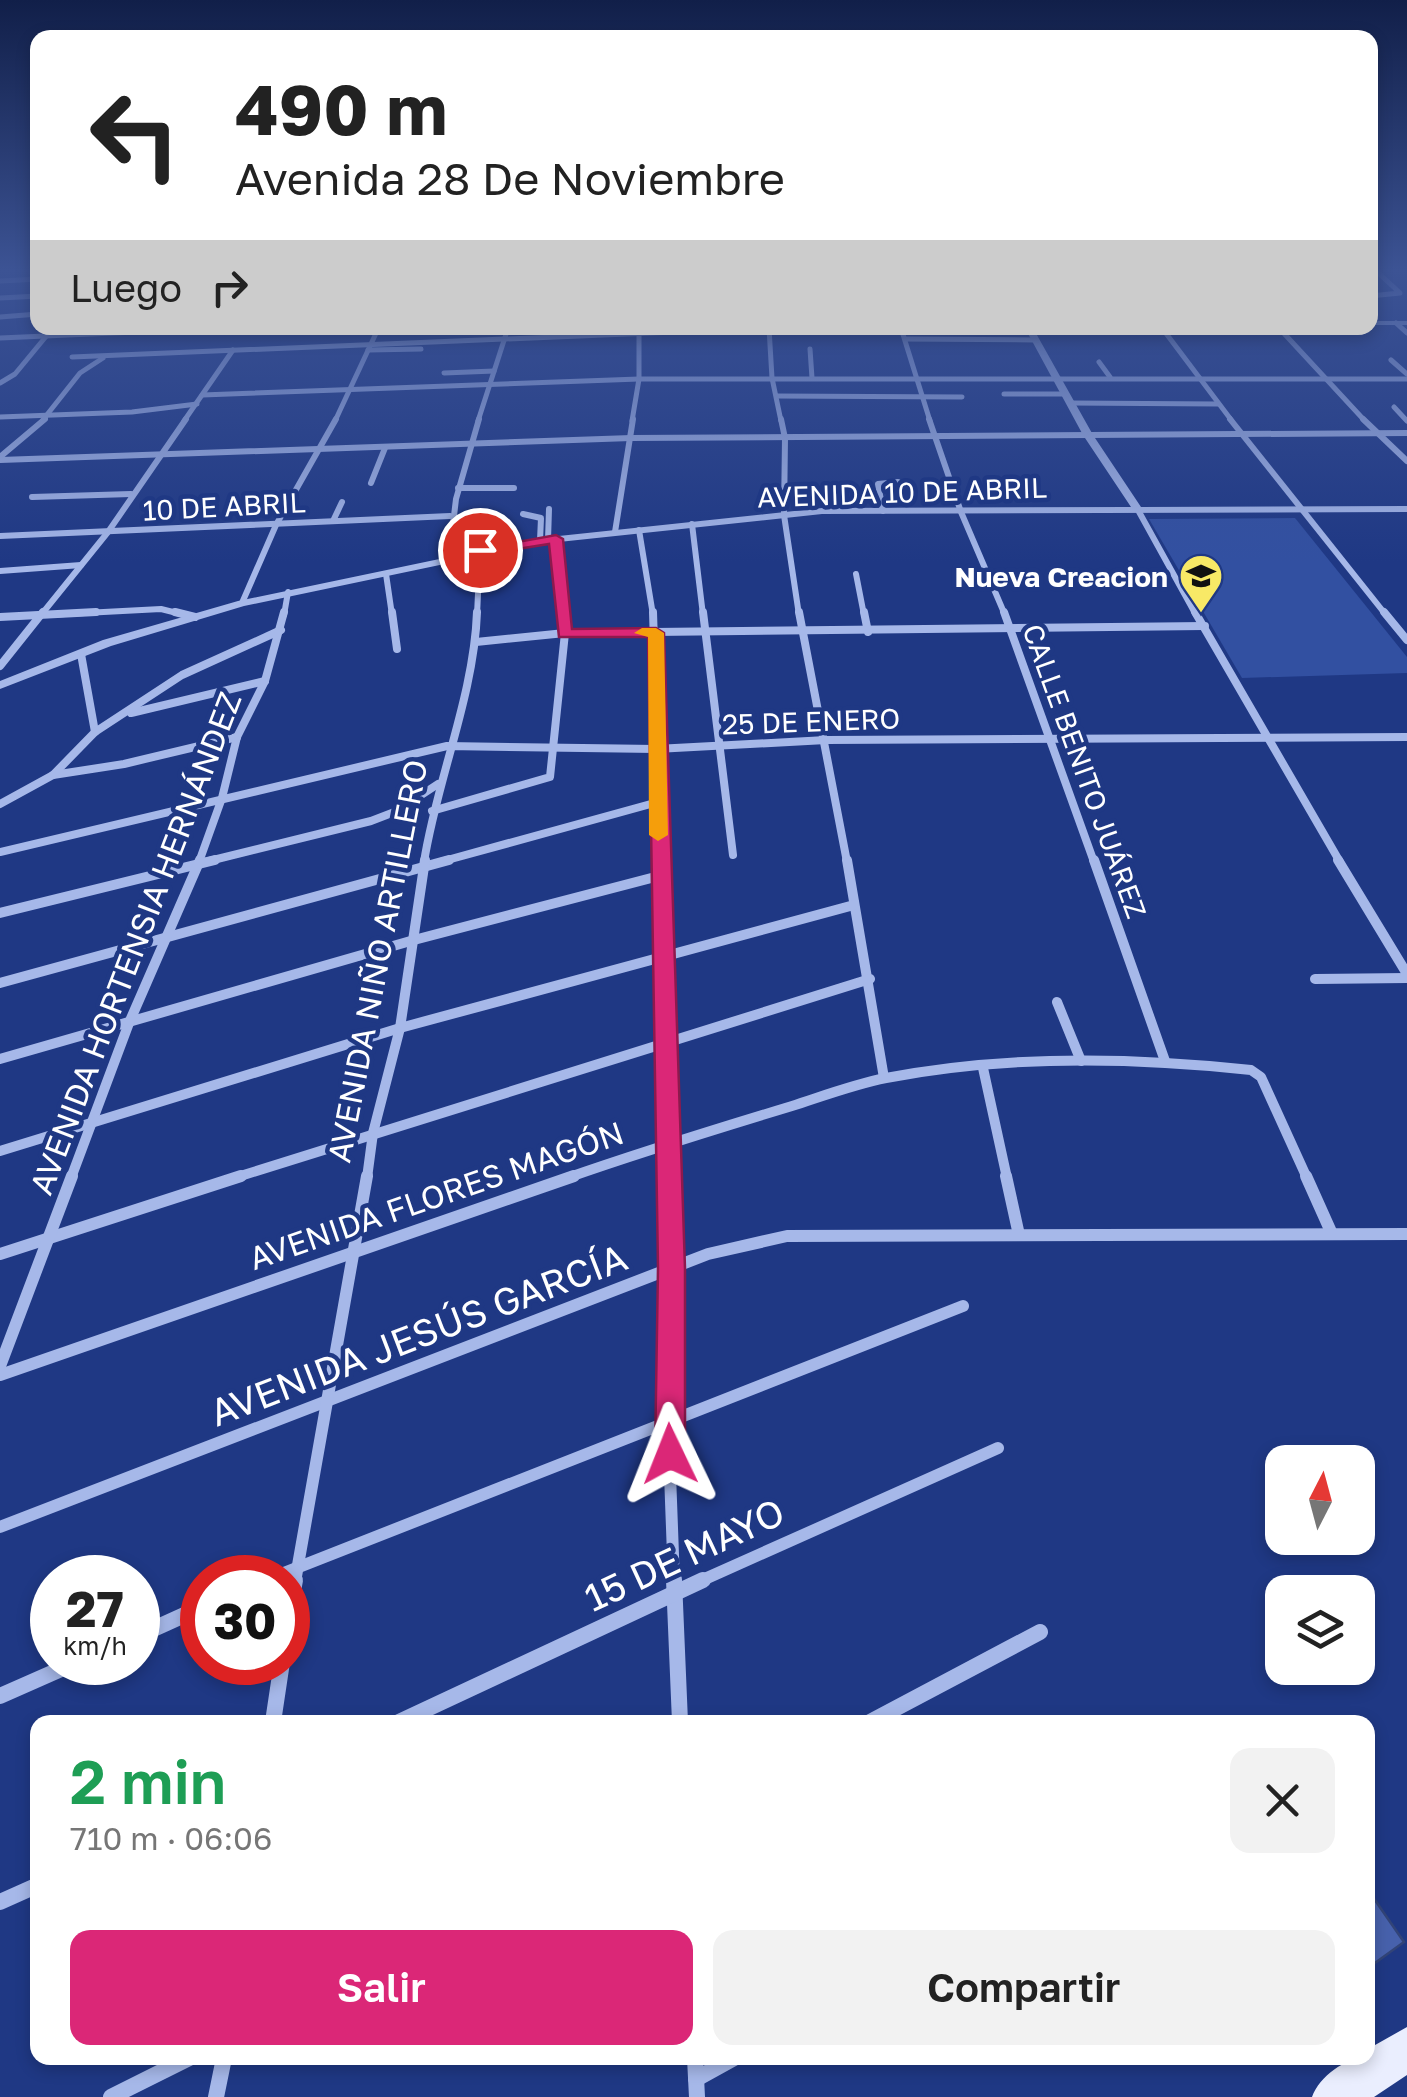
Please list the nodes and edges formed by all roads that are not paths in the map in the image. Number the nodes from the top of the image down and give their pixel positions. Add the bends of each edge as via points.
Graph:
1 (23, 366) edge
2 (89, 366) edge
3 (223, 366) edge
4 (361, 366) edge
5 (496, 366) edge
6 (639, 366) edge
7 (772, 366) edge
8 (811, 366) edge
9 (913, 366) edge
10 (1049, 366) edge
11 (1102, 366) edge
12 (1190, 366) edge
13 (1315, 366) edge
14 (494, 371) junction
15 (444, 373) dead end
16 (1407, 376) edge
17 (1110, 377) junction
18 (1198, 377) junction
19 (772, 378) junction
20 (812, 378) junction
21 (1055, 378) junction
22 (1326, 378) junction
23 (917, 379) junction
24 (639, 380) junction
25 (0, 382) edge
26 (490, 386) junction
27 (350, 392) junction
28 (1004, 394) dead end
29 (202, 396) junction
30 (777, 396) junction
31 (923, 396) junction
32 (962, 397) dead end
33 (1068, 399) junction
34 (197, 404) junction
35 (1218, 404) junction
36 (1394, 406) dead end
37 (48, 416) junction
38 (0, 417) edge
39 (1407, 421) edge
40 (1376, 433) junction
41 (1241, 434) junction
42 (1407, 434) edge
43 (1088, 435) junction
44 (937, 436) junction
45 (631, 438) junction
46 (785, 438) junction
47 (469, 444) junction
48 (385, 448) junction
49 (316, 450) junction
50 (160, 456) junction
51 (0, 458) edge
52 (1407, 461) edge
53 (898, 482) dead end
54 (371, 484) dead end
55 (458, 488) junction
56 (514, 488) dead end
57 (132, 494) junction
58 (32, 497) dead end
59 (342, 502) dead end
60 (549, 508) dead end
61 (1407, 509) edge
62 (1138, 510) junction
63 (1299, 510) junction
64 (883, 512) junction
65 (961, 512) junction
66 (523, 514) dead end
67 (784, 515) junction
68 (450, 516) junction
69 (333, 520) junction
70 (692, 524) junction
71 (276, 525) junction
72 (639, 530) junction
73 (108, 532) junction
74 (614, 532) junction
75 (0, 536) edge
76 (548, 540) junction
77 (480, 550) junction
78 (448, 558) junction
79 (81, 565) junction
80 (0, 571) edge
81 (386, 574) junction
82 (856, 574) dead end
83 (288, 592) junction
84 (242, 603) junction
85 (44, 616) junction
86 (195, 617) junction
87 (0, 618) edge
88 (1392, 621) junction
89 (1407, 621) edge
90 (1204, 626) junction
91 (281, 630) junction
92 (1012, 630) junction
93 (706, 632) junction
94 (868, 632) junction
95 (565, 633) junction
96 (656, 633) junction
97 (802, 634) junction
98 (1407, 640) edge
99 (476, 642) junction
100 (396, 649) dead end
101 (80, 654) junction
102 (0, 666) edge
103 (264, 681) junction
104 (0, 685) edge
105 (120, 715) junction
106 (95, 732) junction
107 (236, 737) junction
108 (1407, 737) edge
109 (826, 740) junction
110 (1266, 740) junction
111 (1049, 741) junction
112 (448, 746) junction
113 (554, 747) junction
114 (720, 747) junction
115 (656, 749) junction
116 (53, 775) junction
117 (438, 784) junction
118 (222, 798) junction
119 (658, 802) junction
120 (0, 804) edge
121 (432, 811) junction
122 (0, 852) edge
123 (732, 855) dead end
124 (200, 860) junction
125 (422, 865) junction
126 (659, 876) junction
127 (854, 905) junction
128 (0, 913) edge
129 (163, 939) junction
130 (414, 940) junction
131 (665, 956) junction
132 (1407, 976) edge
133 (1315, 978) dead end
134 (870, 979) junction
135 (0, 984) edge
136 (1058, 1002) dead end
137 (129, 1022) junction
138 (400, 1028) junction
139 (666, 1042) junction
140 (0, 1059) edge
141 (1081, 1061) junction
142 (1165, 1061) junction
143 (983, 1068) junction
144 (884, 1078) junction
145 (89, 1123) junction
146 (372, 1132) junction
147 (668, 1143) junction
148 (0, 1152) edge
149 (1332, 1234) junction
150 (1407, 1234) edge
151 (1020, 1235) junction
152 (48, 1239) junction
153 (356, 1252) junction
154 (0, 1254) edge
155 (671, 1268) junction
156 (964, 1306) dead end
157 (0, 1366) edge
158 (0, 1375) edge
159 (325, 1404) junction
160 (668, 1420) junction
161 (998, 1448) dead end
162 (0, 1527) edge
163 (296, 1555) edge
164 (310, 1561) edge
165 (678, 1591) junction
166 (1040, 1632) dead end
167 (30, 1683) edge
168 (279, 1685) edge
169 (0, 1696) edge
170 (275, 1715) edge
171 (414, 1715) edge
172 (680, 1715) edge
173 (883, 1715) edge
174 (30, 1889) edge
175 (0, 1902) edge
176 (1407, 2049) edge
177 (175, 2065) edge
178 (223, 2065) edge
179 (725, 2065) edge
180 (697, 2088) edge
181 (111, 2097) edge
182 (216, 2097) edge
183 (1334, 2097) edge

1 - 25 street
2 - 37 street
3 - 29 street
4 - 27 street
5 - 14 street
6 - 24 street
7 - 19 street
8 - 20 street
9 - 23 street, CALLE BENITO JUÁREZ
10 - 21 street
11 - 17 street
12 - 18 street
13 - 22 street
14 - 15 street
14 - 26 street
16 - 22 street
17 - 18 street
17 - 21 street
18 - 22 street
18 - 35 street
19 - 20 street
19 - 24 street
19 - 30 street
20 - 23 street
21 - 23 street
21 - 33 street
22 - 40 street
23 - 31 street, CALLE BENITO JUÁREZ
24 - 26 street
24 - 45 street
26 - 27 street
26 - 47 street
27 - 29 street
27 - 49 street
28 - 33 street
29 - 34 street
30 - 31 street
30 - 46 street
31 - 32 street
31 - 44 street, CALLE BENITO JUÁREZ
33 - 35 street
33 - 43 street
34 - 37 street
34 - 50 street
35 - 41 street
36 - 39 street
37 - 38 street
37 - 51 street
40 - 41 street
40 - 42 street
40 - 52 street
41 - 43 street
41 - 63 street
43 - 44 street
43 - 62 street
44 - 46 street
44 - 65 street, CALLE BENITO JUÁREZ
45 - 46 street
45 - 47 street
45 - 74 street
46 - 67 street
47 - 48 street
47 - 55 street
48 - 49 street
48 - 54 street
49 - 50 street
49 - 71 street
50 - 51 street
50 - 57 street
53 - 64 street via 878,484
55 - 56 street
55 - 68 street
57 - 58 street
57 - 73 street
59 - 69 street
60 - 76 street
61 - 63 street, AVENIDA 10 DE ABRIL
62 - 63 street, AVENIDA 10 DE ABRIL
62 - 65 street, AVENIDA 10 DE ABRIL
62 - 90 street
63 - 88 street
64 - 65 street, AVENIDA 10 DE ABRIL
64 - 67 street, AVENIDA 10 DE ABRIL
65 - 92 street, CALLE BENITO JUÁREZ
66 - 76 street via 541,518
67 - 70 street, AVENIDA 10 DE ABRIL
67 - 97 street
68 - 69 street, 10 DE ABRIL
68 - 78 street
69 - 71 street, 10 DE ABRIL
70 - 72 street, AVENIDA 10 DE ABRIL
70 - 93 street
71 - 73 street, 10 DE ABRIL
71 - 84 street
72 - 74 street, AVENIDA 10 DE ABRIL
72 - 96 street
73 - 75 street, 10 DE ABRIL
73 - 79 street
74 - 76 street, AVENIDA 10 DE ABRIL
76 - 77 street, AVENIDA 10 DE ABRIL
76 - 95 street
77 - 78 street, AVENIDA 10 DE ABRIL
77 - 99 street, AVENIDA NIÑO ARTILLERO
78 - 81 street, AVENIDA 10 DE ABRIL
79 - 80 street
79 - 85 street
81 - 83 street, AVENIDA 10 DE ABRIL
81 - 100 street
82 - 94 street
83 - 84 street, AVENIDA 10 DE ABRIL
83 - 91 street, AVENIDA HORTENSIA HERNÁNDEZ
84 - 86 street, AVENIDA 10 DE ABRIL
85 - 86 street via 161,608
85 - 87 street
85 - 102 street
86 - 101 street, AVENIDA 10 DE ABRIL
88 - 89 street
88 - 98 street
90 - 92 street
90 - 110 street
91 - 103 street, AVENIDA HORTENSIA HERNÁNDEZ
91 - 105 street via 182,676
92 - 94 street
92 - 111 street, CALLE BENITO JUÁREZ
93 - 96 street
93 - 97 street
93 - 114 street
94 - 97 street
95 - 96 street
95 - 99 street
95 - 113 street
96 - 115 street
97 - 109 street
99 - 112 street, AVENIDA NIÑO ARTILLERO
101 - 104 street, AVENIDA 10 DE ABRIL
101 - 106 street
103 - 105 street
103 - 107 street, AVENIDA HORTENSIA HERNÁNDEZ
105 - 106 street
106 - 116 street
107 - 116 street
107 - 118 street, AVENIDA HORTENSIA HERNÁNDEZ
108 - 110 street, 25 DE ENERO
109 - 111 street, 25 DE ENERO
109 - 114 street, 25 DE ENERO
109 - 127 street
110 - 111 street, 25 DE ENERO
110 - 132 street
111 - 142 street, CALLE BENITO JUÁREZ
112 - 113 street, 25 DE ENERO
112 - 117 street, AVENIDA NIÑO ARTILLERO
112 - 118 street, 25 DE ENERO
113 - 115 street, 25 DE ENERO
113 - 121 street via 547,780
114 - 115 street, 25 DE ENERO
114 - 123 street
115 - 119 street
116 - 120 street
117 - 121 street, AVENIDA NIÑO ARTILLERO
117 - 124 street via 372,821
118 - 122 street, 25 DE ENERO
118 - 124 street, AVENIDA HORTENSIA HERNÁNDEZ
119 - 125 street
119 - 126 street
121 - 125 street, AVENIDA NIÑO ARTILLERO
124 - 128 street
124 - 129 street, AVENIDA HORTENSIA HERNÁNDEZ
125 - 129 street
125 - 130 street, AVENIDA NIÑO ARTILLERO
126 - 130 street
126 - 131 street
127 - 131 street
127 - 134 street
129 - 135 street
129 - 137 street, AVENIDA HORTENSIA HERNÁNDEZ
130 - 137 street
130 - 138 street, AVENIDA NIÑO ARTILLERO
131 - 138 street
131 - 139 street
132 - 133 street
134 - 139 street
134 - 144 street
136 - 141 street
137 - 140 street
137 - 145 street, AVENIDA HORTENSIA HERNÁNDEZ
138 - 145 street
138 - 146 street, AVENIDA NIÑO ARTILLERO
139 - 146 street
139 - 147 street
141 - 142 street, AVENIDA FLORES MAGÓN
141 - 143 street, AVENIDA FLORES MAGÓN
142 - 149 street, AVENIDA FLORES MAGÓN via 1261,1076
143 - 144 street, AVENIDA FLORES MAGÓN
143 - 151 street
144 - 147 street, AVENIDA FLORES MAGÓN
145 - 148 street
145 - 152 street, AVENIDA HORTENSIA HERNÁNDEZ
146 - 152 street
146 - 153 street, AVENIDA NIÑO ARTILLERO
147 - 153 street, AVENIDA FLORES MAGÓN
147 - 155 street
149 - 150 street, AVENIDA JESÚS GARCÍA
149 - 151 street, AVENIDA JESÚS GARCÍA
151 - 155 street, AVENIDA JESÚS GARCÍA via 787,1236
152 - 154 street
152 - 157 street, AVENIDA HORTENSIA HERNÁNDEZ
153 - 158 street, AVENIDA FLORES MAGÓN
153 - 159 street, AVENIDA NIÑO ARTILLERO
155 - 159 street, AVENIDA JESÚS GARCÍA
155 - 160 street
156 - 160 street
159 - 162 street, AVENIDA JESÚS GARCÍA
159 - 163 street, AVENIDA NIÑO ARTILLERO
160 - 164 street
160 - 165 street
161 - 165 street, 15 DE MAYO
165 - 171 street, 15 DE MAYO
165 - 172 street
166 - 173 street
167 - 169 street
168 - 170 street
174 - 175 street
176 - 183 main road
177 - 181 street
178 - 182 street
179 - 180 street

